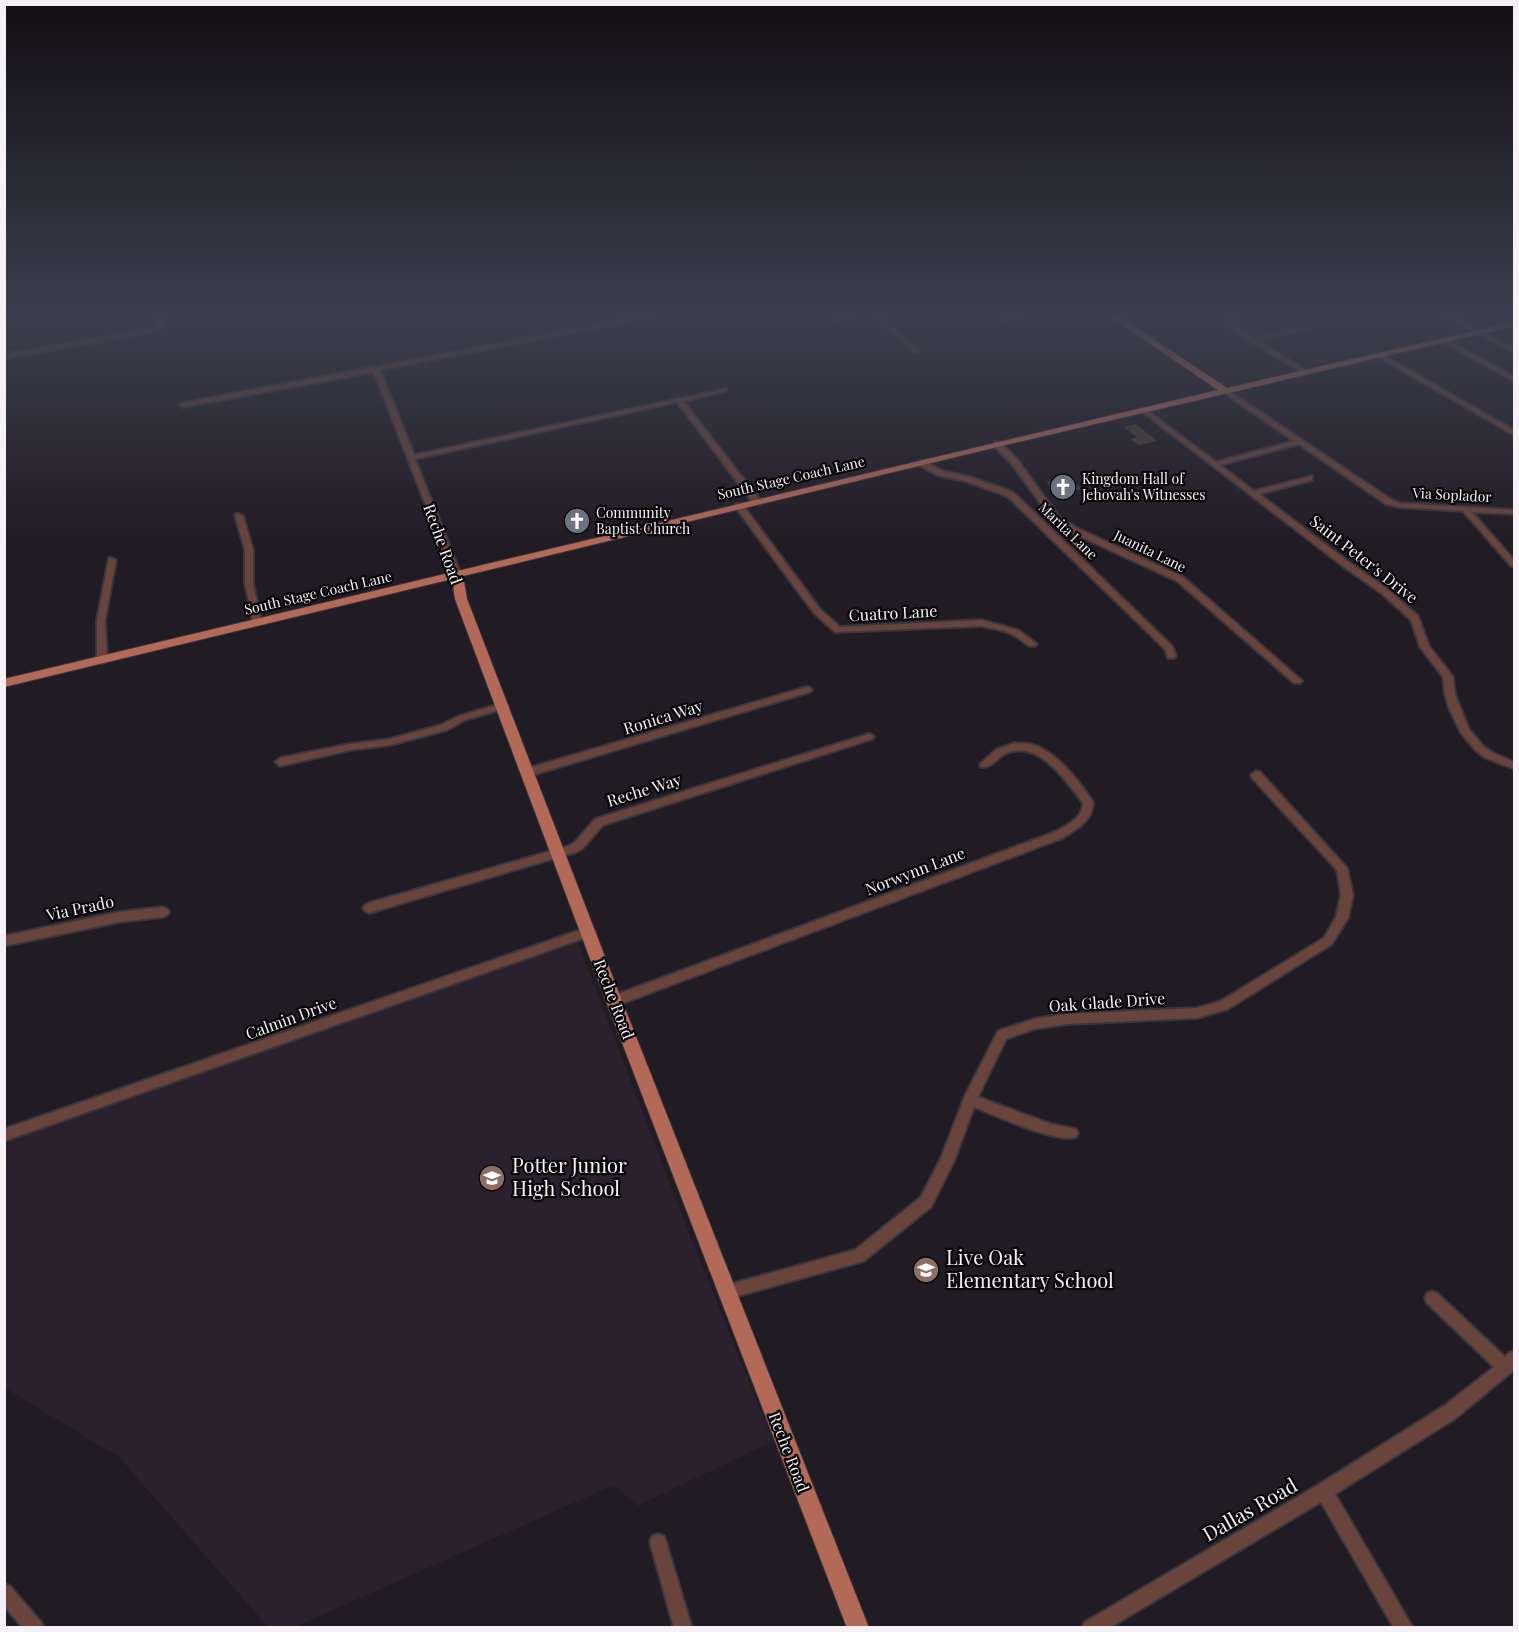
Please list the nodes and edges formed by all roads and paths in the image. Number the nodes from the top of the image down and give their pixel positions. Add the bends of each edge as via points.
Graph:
1 (247, 393) edge
2 (386, 393) edge
3 (710, 393) edge
4 (1216, 393) edge
5 (1228, 393) edge
6 (1446, 393) edge
7 (679, 400) junction
8 (183, 405) dead end
9 (1143, 410) junction
10 (1515, 433) edge
11 (1300, 442) junction
12 (997, 444) junction
13 (411, 458) junction
14 (922, 463) junction
15 (1215, 464) junction
16 (1309, 478) dead end
17 (1254, 493) junction
18 (757, 502) junction
19 (739, 506) junction
20 (1466, 510) junction
21 (1515, 512) edge
22 (239, 516) dead end
23 (112, 560) dead end
24 (1515, 564) edge
25 (457, 575) junction
26 (257, 622) junction
27 (1032, 644) dead end
28 (1171, 656) dead end
29 (102, 660) junction
30 (1297, 681) dead end
31 (4, 683) edge
32 (807, 690) dead end
33 (503, 706) junction
34 (870, 737) dead end
35 (280, 762) dead end
36 (985, 764) dead end
37 (1515, 765) edge
38 (529, 772) junction
39 (1256, 775) dead end
40 (558, 852) junction
41 (369, 908) dead end
42 (163, 912) dead end
43 (589, 932) junction
44 (4, 941) edge
45 (614, 1001) junction
46 (970, 1100) junction
47 (1071, 1133) dead end
48 (4, 1135) edge
49 (727, 1292) junction
50 (1432, 1298) dead end
51 (1510, 1363) edge
52 (1324, 1491) junction
53 (658, 1542) dead end
54 (4, 1593) edge
55 (35, 1628) edge
56 (682, 1628) edge
57 (858, 1628) edge
58 (1091, 1628) edge
59 (1404, 1628) edge

1 - 8 street
2 - 13 street, Reche Road
3 - 7 street
4 - 9 main road, South Stage Coach Lane
5 - 11 street
6 - 10 street
7 - 13 street
7 - 18 street
9 - 12 main road, South Stage Coach Lane
9 - 15 street, Saint Peter's Drive
11 - 15 street
11 - 20 street, Via Soplador via 1389,502
12 - 14 main road, South Stage Coach Lane
12 - 30 street, Juanita Lane via 1058,520 1180,579
13 - 25 street, Reche Road
14 - 18 main road, South Stage Coach Lane
14 - 28 street, Marita Lane via 940,473 1010,494 1169,648
15 - 17 street, Saint Peter's Drive
16 - 17 street
17 - 37 street, Saint Peter's Drive via 1415,618 1425,647 1448,677 1460,725 1478,748
18 - 19 main road, South Stage Coach Lane
19 - 25 main road, South Stage Coach Lane
19 - 27 street, Cuatro Lane via 817,610 838,630 981,623 1002,626
20 - 21 street, Via Soplador
20 - 24 street
22 - 26 street via 249,550 249,583
23 - 29 street via 101,620
25 - 26 main road, South Stage Coach Lane
25 - 33 main road, Reche Road via 461,598
26 - 29 main road, South Stage Coach Lane
29 - 31 main road, South Stage Coach Lane
32 - 38 street, Ronica Way
33 - 35 street via 462,718 444,728 390,742
33 - 38 main road, Reche Road
34 - 40 street, Reche Way via 599,822 578,846
36 - 45 street, Norwynn Lane via 996,752 1016,746 1048,755 1088,802 1089,809 1059,835
38 - 40 main road, Reche Road
39 - 46 street, Oak Glade Drive via 1342,868 1347,895 1342,918 1328,941 1224,1005 1197,1013 1067,1019 1034,1024 1002,1035
40 - 41 street, Reche Way
40 - 43 main road, Reche Road
42 - 44 street, Via Prado
43 - 45 main road, Reche Road
43 - 48 street, Calmin Drive
45 - 49 main road, Reche Road
46 - 47 street via 1051,1130
46 - 49 street, Oak Glade Drive via 947,1161 926,1202 859,1256
49 - 57 main road, Reche Road
50 - 51 street
51 - 52 street via 1450,1412
52 - 58 street, Dallas Road
52 - 59 street, Dallas Road
53 - 56 street
54 - 55 street

